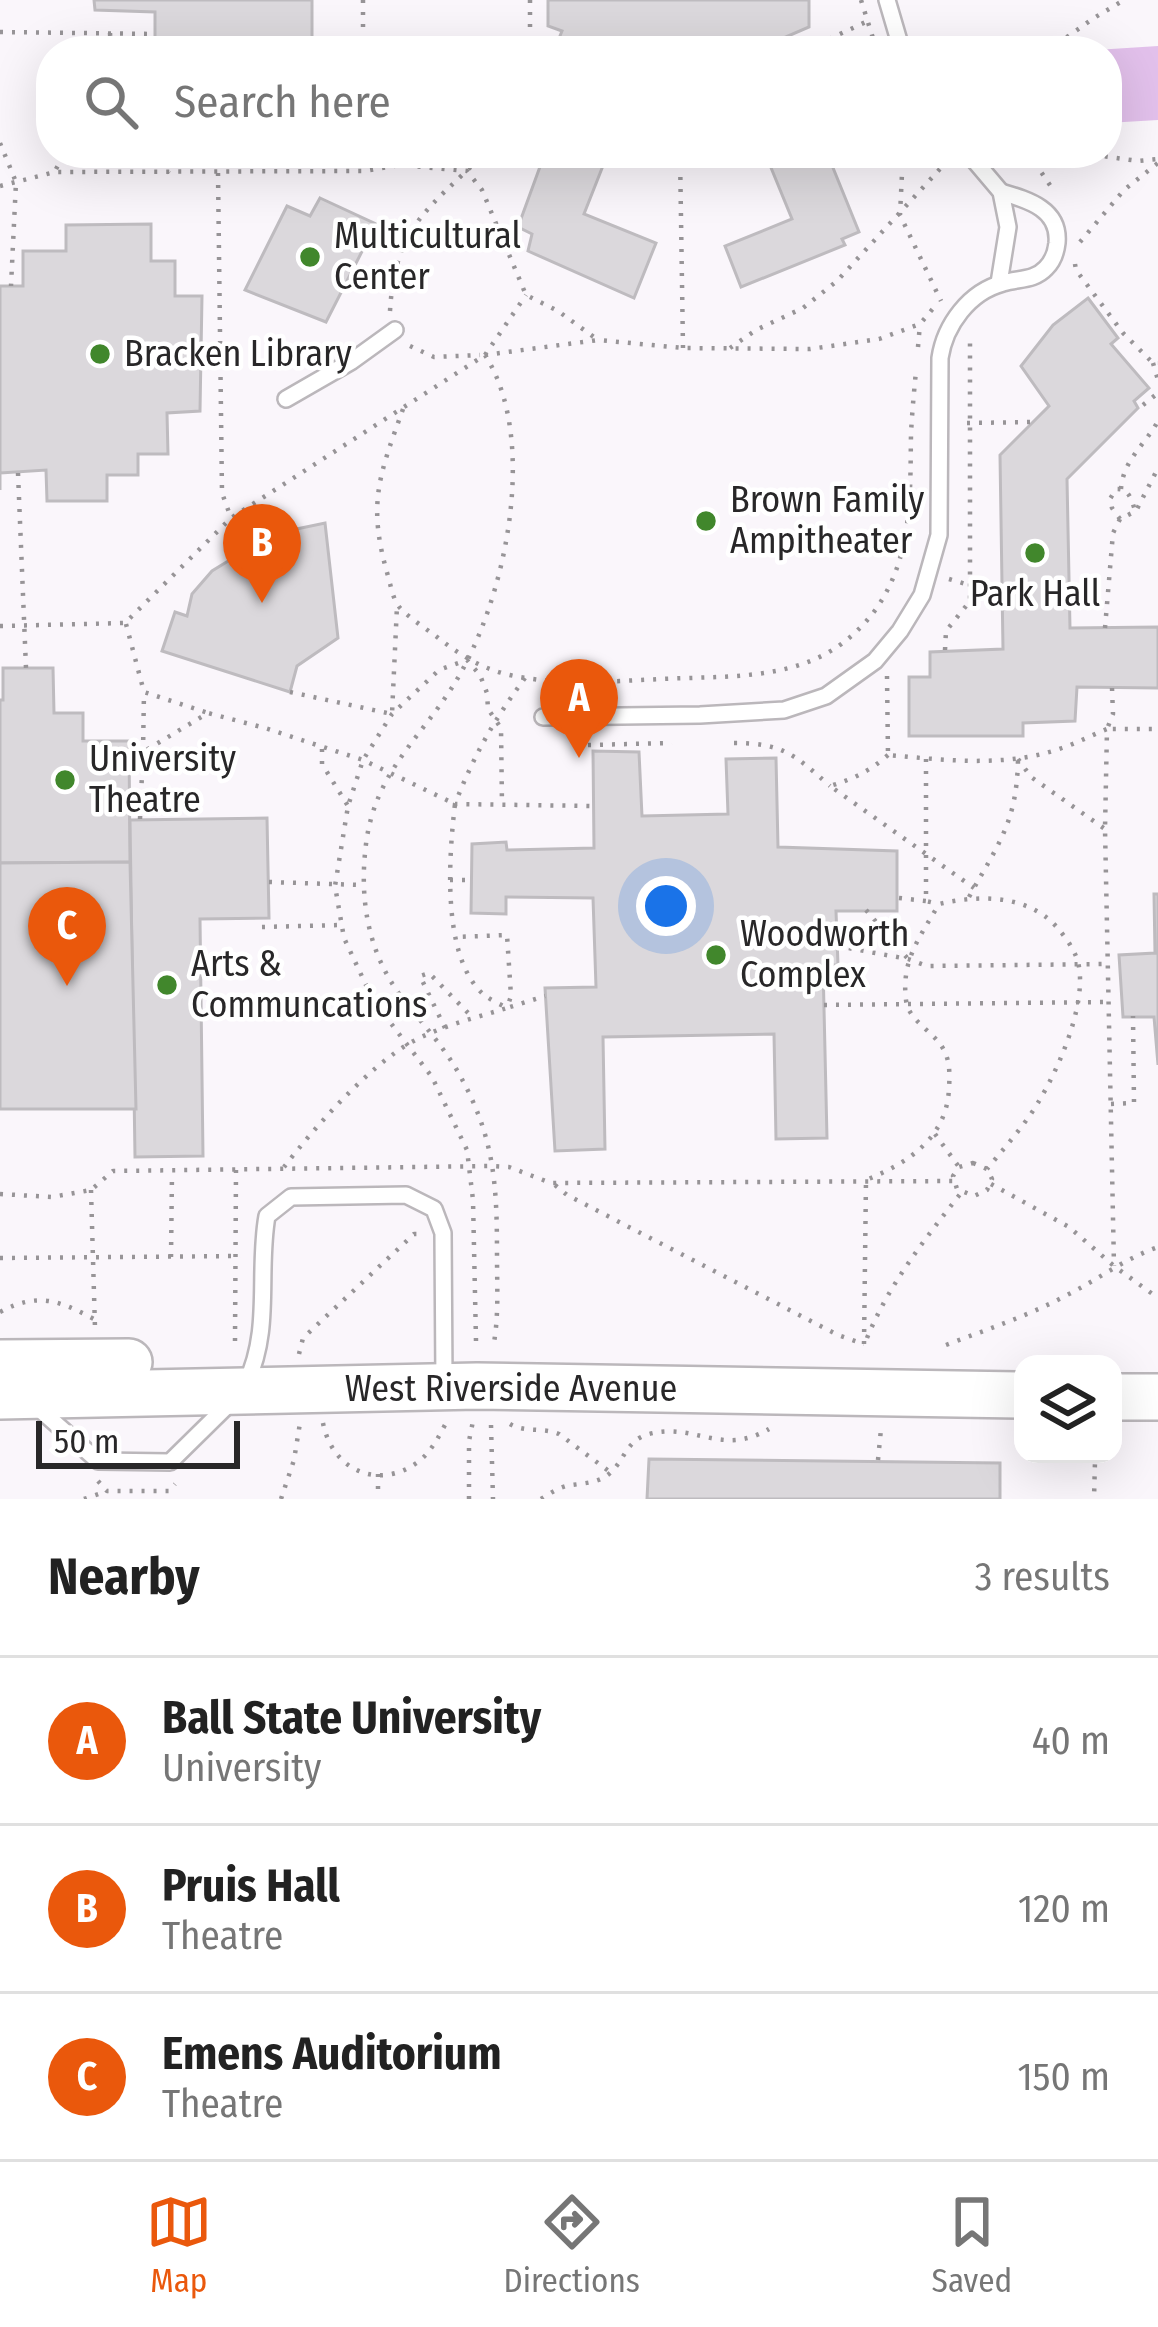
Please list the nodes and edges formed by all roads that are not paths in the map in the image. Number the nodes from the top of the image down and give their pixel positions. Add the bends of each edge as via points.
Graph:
1 (887, 0) edge
2 (898, 36) edge
3 (981, 168) edge
4 (1001, 192) junction
5 (999, 284) junction
6 (395, 330) road end
7 (286, 399) dead end
8 (543, 717) dead end
9 (258, 1362) junction
10 (1014, 1372) edge
11 (1122, 1372) edge
12 (1158, 1373) edge
13 (452, 1378) junction
14 (9, 1385) edge
15 (1014, 1395) edge
16 (1122, 1396) edge
17 (1158, 1397) edge

1 - 2 lane
3 - 4 lane
4 - 5 lane via 1008,227
4 - 5 lane via 1040,206 1058,232 1047,268
5 - 8 lane via 973,299 943,337 939,535 922,595 875,661 826,696 784,710
6 - 7 lane
9 - 13 street, West Riverside Avenue
9 - 13 lane via 267,1216 291,1197 406,1195 434,1209 443,1233
9 - 14 street, West Riverside Avenue
9 - 14 lane via 170,1462 98,1461
10 - 13 street
11 - 12 street
13 - 15 street, West Riverside Avenue
16 - 17 street

